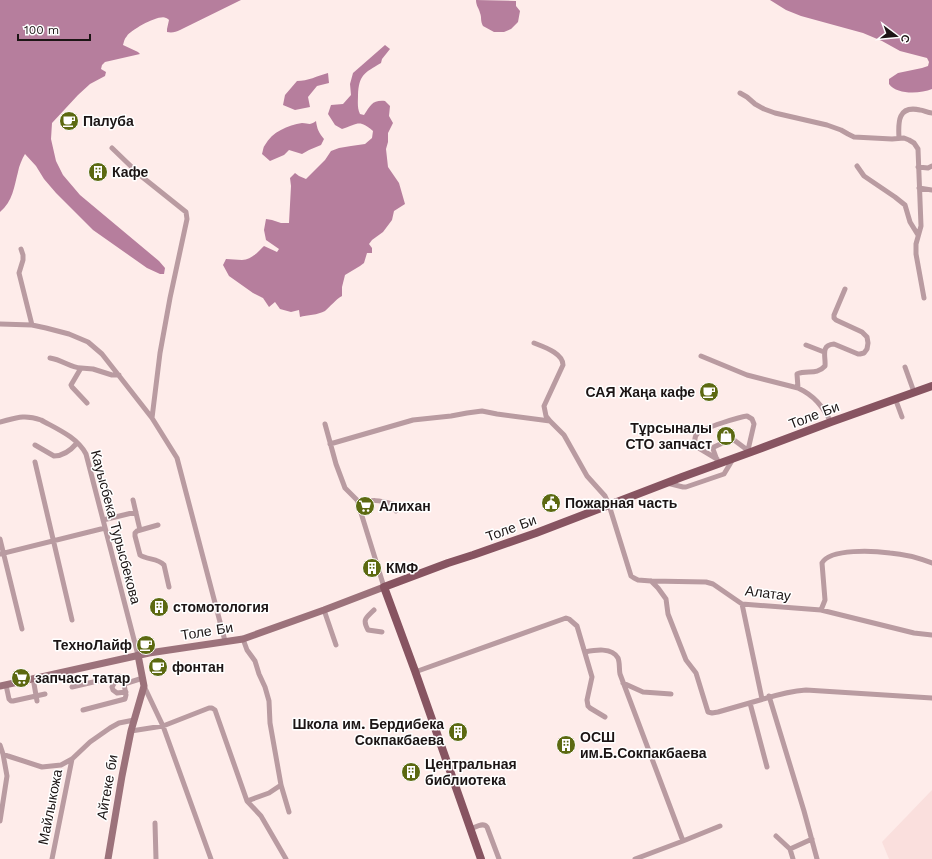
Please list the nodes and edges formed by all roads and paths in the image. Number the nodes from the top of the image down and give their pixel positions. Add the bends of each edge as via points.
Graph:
1 (740, 93) dead end
2 (932, 113) edge
3 (899, 138) junction
4 (112, 148) dead end
5 (856, 166) dead end
6 (918, 167) junction
7 (930, 167) edge
8 (919, 174) junction
9 (919, 188) junction
10 (932, 190) edge
11 (918, 235) junction
12 (21, 249) dead end
13 (845, 289) dead end
14 (924, 298) dead end
15 (0, 324) edge
16 (32, 325) junction
17 (534, 343) dead end
18 (806, 345) dead end
19 (824, 352) junction
20 (701, 356) dead end
21 (50, 358) dead end
22 (905, 367) dead end
23 (81, 368) junction
24 (119, 375) junction
25 (932, 386) edge
26 (798, 388) junction
27 (914, 392) junction
28 (896, 398) junction
29 (87, 403) dead end
30 (902, 417) dead end
31 (152, 418) junction
32 (0, 422) edge
33 (550, 422) junction
34 (831, 422) junction
35 (325, 424) dead end
36 (77, 443) junction
37 (330, 444) junction
38 (35, 445) dead end
39 (749, 451) junction
40 (734, 458) junction
41 (35, 462) dead end
42 (718, 462) junction
43 (666, 483) junction
44 (133, 500) dead end
45 (358, 504) junction
46 (609, 505) junction
47 (396, 511) dead end
48 (136, 512) junction
49 (103, 520) junction
50 (158, 525) dead end
51 (105, 528) junction
52 (140, 530) junction
53 (0, 539) edge
54 (54, 541) junction
55 (2, 554) edge
56 (932, 563) edge
57 (650, 581) junction
58 (169, 587) dead end
59 (384, 587) junction
60 (742, 604) junction
61 (324, 610) junction
62 (374, 610) dead end
63 (821, 610) junction
64 (72, 620) dead end
65 (22, 629) dead end
66 (382, 632) dead end
67 (932, 635) edge
68 (242, 638) junction
69 (226, 641) junction
70 (336, 645) dead end
71 (585, 652) junction
72 (135, 656) junction
73 (415, 672) junction
74 (33, 678) junction
75 (142, 678) junction
76 (124, 682) junction
77 (623, 683) junction
78 (3, 685) edge
79 (144, 686) junction
80 (72, 687) dead end
81 (126, 692) junction
82 (45, 694) dead end
83 (671, 694) dead end
84 (769, 696) junction
85 (932, 698) edge
86 (36, 699) junction
87 (762, 699) junction
88 (750, 702) junction
89 (83, 710) dead end
90 (605, 717) dead end
91 (134, 720) junction
92 (163, 726) junction
93 (131, 731) junction
94 (0, 745) edge
95 (1, 754) edge
96 (72, 759) junction
97 (767, 767) dead end
98 (282, 785) junction
99 (247, 801) junction
100 (289, 812) dead end
101 (0, 821) edge
102 (155, 823) dead end
103 (720, 826) dead end
104 (471, 829) junction
105 (776, 836) dead end
106 (812, 839) junction
107 (683, 841) junction
108 (790, 849) junction
109 (52, 859) edge
110 (108, 859) edge
111 (156, 859) edge
112 (211, 859) edge
113 (286, 859) edge
114 (481, 859) edge
115 (499, 859) edge
116 (635, 859) edge
117 (793, 859) edge
118 (817, 859) edge

1 - 3 street via 764,109 827,125 854,137
2 - 3 street via 921,110 904,112 898,123
3 - 6 street via 909,140 918,148
4 - 31 street via 141,176 186,212 187,219 160,352
5 - 11 street via 864,176 905,206
6 - 7 street
6 - 8 street
7 - 8 street
8 - 9 street
9 - 10 street
9 - 11 street via 921,226
11 - 14 street via 916,254
12 - 16 street via 24,260 19,273
13 - 19 street via 834,318 862,332 868,339 867,349 864,353 858,354 832,344 827,346
15 - 16 street
16 - 24 street via 70,334 88,342
17 - 33 street via 563,360 544,406
18 - 19 street
19 - 26 street via 825,366 819,371 800,372
20 - 26 street via 747,375
21 - 23 street via 74,368
22 - 27 street
23 - 24 street via 94,368
23 - 29 street via 71,384
24 - 31 street
25 - 27 main road, Толе Би
26 - 34 street via 822,406
27 - 28 main road, Толе Би
28 - 30 street
28 - 34 main road, Толе Би
31 - 69 street via 177,458
32 - 36 street, Кауысбека Турысбекова via 19,417 36,418
33 - 37 street via 482,411 413,420
33 - 46 street via 564,435 586,476 605,496
34 - 39 main road, Толе Би
35 - 37 street
36 - 38 street via 66,453 56,456
36 - 49 street, Кауысбека Турысбекова via 86,454
37 - 45 street via 345,488
39 - 40 main road, Толе Би
39 - 42 street via 731,439 714,447
39 - 42 street via 754,424 747,416 704,429 697,434 695,445
40 - 42 main road, Толе Би
40 - 43 street via 724,474 683,488
41 - 54 street
42 - 43 main road, Толе Би
43 - 46 main road, Толе Би
44 - 48 street
45 - 47 street via 369,500 379,501 393,504
45 - 59 street
46 - 57 street, Алатау via 631,576 638,580
46 - 59 main road, Толе Би
48 - 49 street
48 - 52 street
49 - 51 street, Кауысбека Турысбекова
50 - 52 street
51 - 54 street
51 - 72 street, Кауысбека Турысбекова
52 - 58 street via 135,533 140,555 164,565
53 - 55 street
54 - 55 street
54 - 64 street
55 - 65 street
56 - 63 street via 891,553 834,554 822,562 825,600
57 - 60 street, Алатау via 706,582
57 - 88 street via 666,599 668,614 686,660 696,673 708,712 718,712
59 - 61 street, Толе Би
59 - 73 main road
60 - 63 street, Алатау
60 - 87 street
61 - 68 street, Толе Би
61 - 70 street
62 - 66 street via 366,618 365,623 368,630
63 - 67 street, Алатау via 914,633
68 - 69 street, Толе Би
68 - 98 street via 265,687
69 - 72 street, Толе Би
71 - 73 street via 577,626 566,618
71 - 77 street via 597,650 613,653 618,658
71 - 90 street via 592,677 587,702 590,708
72 - 74 street, Толе Би
72 - 75 street
73 - 104 main road
74 - 78 street, Толе Би
74 - 86 street
75 - 76 street
75 - 79 street
76 - 80 street via 119,676
76 - 81 street
76 - 81 street via 115,682 112,687 117,693
77 - 83 street via 643,692
77 - 107 street
78 - 86 street via 11,701
79 - 91 street, Айтеке би
79 - 92 street
81 - 89 street via 125,699
82 - 86 street
84 - 85 street via 806,690
84 - 87 street
84 - 106 street
87 - 88 street
88 - 97 street
91 - 93 street, Айтеке би
91 - 96 street via 119,723 105,731
92 - 93 street
92 - 99 street via 214,708
92 - 112 street
93 - 110 street, Айтеке би
94 - 95 street
95 - 96 street via 42,767 61,765
95 - 101 street via 7,776
96 - 109 street, Майлыкожа
98 - 99 street
98 - 100 street
99 - 113 street via 260,816
102 - 111 street
103 - 107 street
104 - 114 main road
104 - 115 street via 483,825 487,827
105 - 108 street
106 - 108 street
106 - 118 street
107 - 116 street
108 - 117 street

